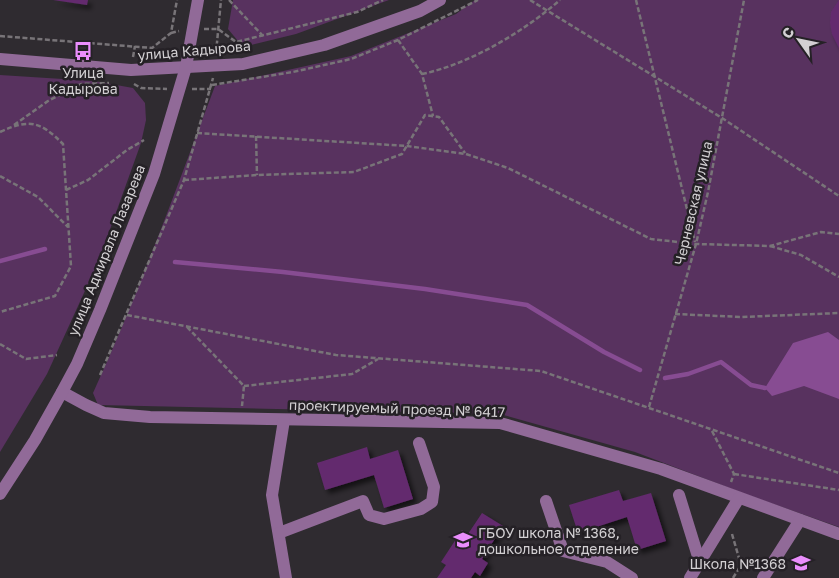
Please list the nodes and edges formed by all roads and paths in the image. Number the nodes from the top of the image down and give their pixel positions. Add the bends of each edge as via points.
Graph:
1 (177, 0) edge
2 (198, 0) edge
3 (222, 0) edge
4 (229, 0) edge
5 (383, 0) edge
6 (440, 0) edge
7 (530, 0) edge
8 (560, 0) edge
9 (636, 0) edge
10 (744, 0) edge
11 (546, 12) junction
12 (218, 28) junction
13 (193, 29) junction
14 (171, 33) junction
15 (0, 36) edge
16 (263, 36) junction
17 (398, 40) dead end
18 (0, 59) edge
19 (215, 65) junction
20 (186, 67) junction
21 (422, 74) junction
22 (655, 76) junction
23 (109, 82) dead end
24 (433, 116) junction
25 (722, 118) junction
26 (13, 126) junction
27 (0, 132) edge
28 (197, 133) junction
29 (256, 136) junction
30 (144, 140) dead end
31 (407, 146) junction
32 (466, 154) junction
33 (257, 175) junction
34 (0, 176) edge
35 (184, 180) junction
36 (66, 190) junction
37 (839, 196) edge
38 (68, 228) junction
39 (839, 234) edge
40 (696, 244) junction
41 (770, 246) junction
42 (839, 276) edge
43 (0, 312) edge
44 (839, 313) edge
45 (676, 314) junction
46 (127, 315) junction
47 (187, 327) junction
48 (0, 344) edge
49 (58, 355) dead end
50 (380, 359) junction
51 (100, 375) dead end
52 (244, 386) junction
53 (62, 392) junction
54 (649, 408) junction
55 (241, 420) junction
56 (284, 420) junction
57 (711, 430) junction
58 (420, 443) dead end
59 (839, 473) edge
60 (734, 474) junction
61 (839, 490) edge
62 (0, 494) edge
63 (679, 495) dead end
64 (733, 496) junction
65 (546, 500) dead end
66 (727, 518) junction
67 (800, 520) junction
68 (278, 533) junction
69 (839, 534) edge
70 (700, 563) junction
71 (286, 578) edge
72 (632, 578) edge
73 (690, 578) edge
74 (733, 578) edge
75 (763, 578) edge

1 - 14 path
2 - 13 street, улица Адмирала Лазарева
3 - 12 path
4 - 16 path
5 - 16 path via 357,12
6 - 19 street, улица Кадырова via 420,11 324,45 243,64
7 - 11 path
8 - 11 path
9 - 22 path
10 - 25 path, Черневская улица
11 - 21 path via 483,53
11 - 22 path
12 - 13 path
12 - 16 path via 236,42
12 - 19 path
13 - 14 path
13 - 20 street, улица Адмирала Лазарева
14 - 15 path via 152,48
17 - 21 path
18 - 20 street, улица Кадырова via 131,70
19 - 20 street, улица Кадырова
19 - 28 path
20 - 53 street, улица Адмирала Лазарева via 152,180 100,310
21 - 24 path
22 - 25 path
22 - 40 path
23 - 26 path via 81,84 48,101
24 - 31 path via 425,115
24 - 32 path via 439,117
25 - 37 path
25 - 40 path, Черневская улица
26 - 27 path
26 - 36 path via 37,124 63,144
28 - 29 path
28 - 35 path
29 - 31 path
29 - 33 path
30 - 36 path via 88,180
31 - 32 path
31 - 33 path via 402,154 354,172
32 - 40 path via 508,168 651,239
33 - 35 path
34 - 38 path via 38,197
35 - 46 path
36 - 38 path
38 - 43 path via 71,266 55,296
39 - 41 path via 821,232
40 - 41 path
40 - 45 path, Черневская улица
41 - 42 path via 801,255
44 - 45 path via 742,317
45 - 54 path, Черневская улица
46 - 47 path
46 - 51 path
47 - 50 path via 336,355
47 - 52 path
48 - 49 path via 26,359
50 - 52 path via 352,374
50 - 54 path via 540,371
52 - 55 path
53 - 55 street, проектируемый проезд № 6417 via 94,409 114,414
53 - 62 street, улица Адмирала Лазарева
54 - 57 path
55 - 56 street, проектируемый проезд № 6417
56 - 64 street, проектируемый проезд № 6417 via 500,423 661,469
56 - 68 street via 272,494
57 - 59 path
57 - 60 path
58 - 68 street via 434,488 432,502 421,509 384,519 369,514 363,501
60 - 61 path
60 - 64 path
63 - 70 street
64 - 66 street
64 - 67 street, проектируемый проезд № 6417
65 - 72 street via 562,551 607,562
66 - 70 street
66 - 74 path via 741,565
67 - 69 street, проектируемый проезд № 6417
67 - 75 street
68 - 71 street
70 - 73 street

